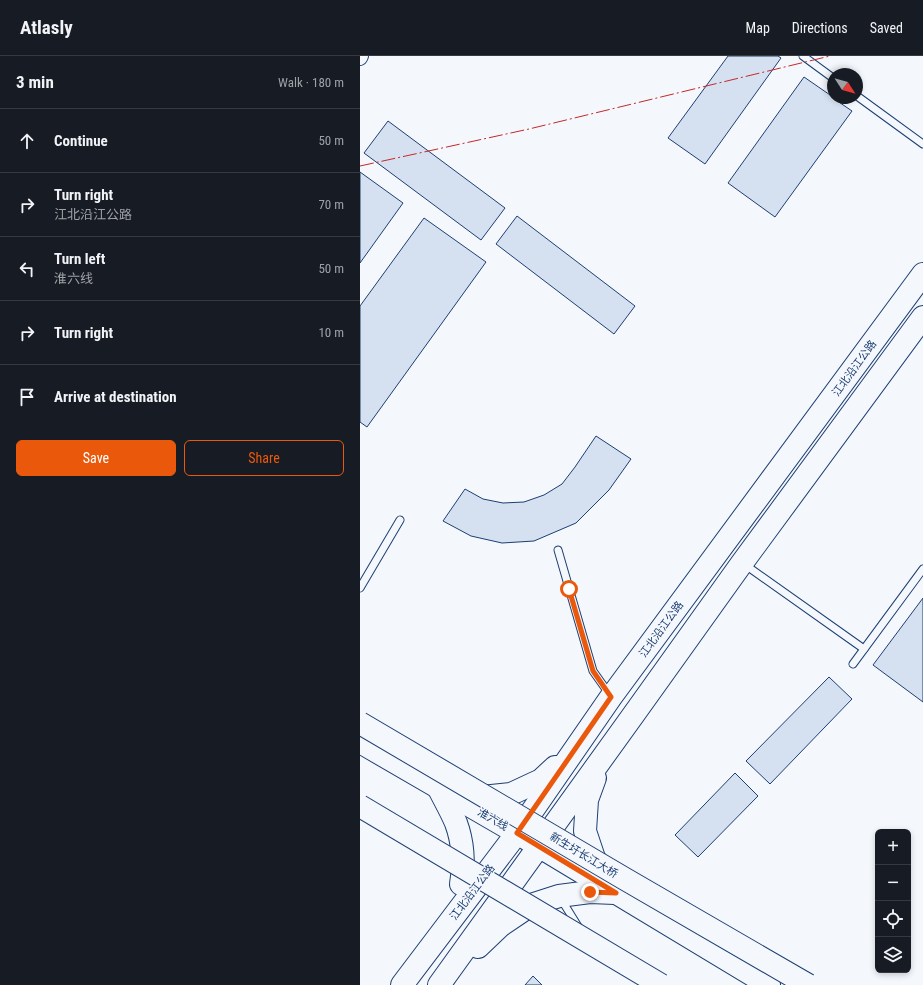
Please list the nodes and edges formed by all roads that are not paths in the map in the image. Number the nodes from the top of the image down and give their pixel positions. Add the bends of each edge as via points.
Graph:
1 (803, 56) edge
2 (827, 74) edge
3 (863, 100) edge
4 (923, 144) edge
5 (923, 274) edge
6 (923, 317) edge
7 (400, 520) dead end
8 (558, 550) dead end
9 (742, 563) junction
10 (923, 569) edge
11 (360, 588) edge
12 (864, 648) junction
13 (853, 664) dead end
14 (611, 697) junction
15 (360, 723) edge
16 (360, 742) edge
17 (572, 752) junction
18 (601, 760) junction
19 (438, 787) junction
20 (360, 806) edge
21 (517, 833) junction
22 (538, 846) junction
23 (616, 893) junction
24 (559, 896) junction
25 (457, 911) junction
26 (441, 982) edge
27 (402, 985) edge
28 (661, 985) edge
29 (769, 985) edge
30 (808, 985) edge

1 - 2 lane
3 - 4 lane
5 - 14 main road, 江北沿江公路
6 - 9 main road
7 - 11 lane
8 - 14 lane via 593,671
9 - 12 lane
9 - 18 main road
10 - 12 lane
12 - 13 lane
14 - 17 main road, 江北沿江公路
15 - 30 main road, 新生圩长江大桥, bridge
16 - 19 main road, 淮六线
17 - 19 main road via 541,780 512,794 482,797
17 - 21 main road, 江北沿江公路
18 - 22 main road
18 - 23 main road via 587,800 585,831 594,858
19 - 21 main road, 淮六线
19 - 25 main road via 456,825 462,848 463,875
20 - 28 main road, bridge
21 - 22 main road, 淮六线
21 - 25 main road, 江北沿江公路
22 - 23 main road, 淮六线
22 - 26 main road
23 - 24 main road via 590,892
23 - 29 main road, 淮六线
24 - 26 main road via 531,905 500,926
24 - 28 lane via 581,932
25 - 27 main road, 江北沿江公路

